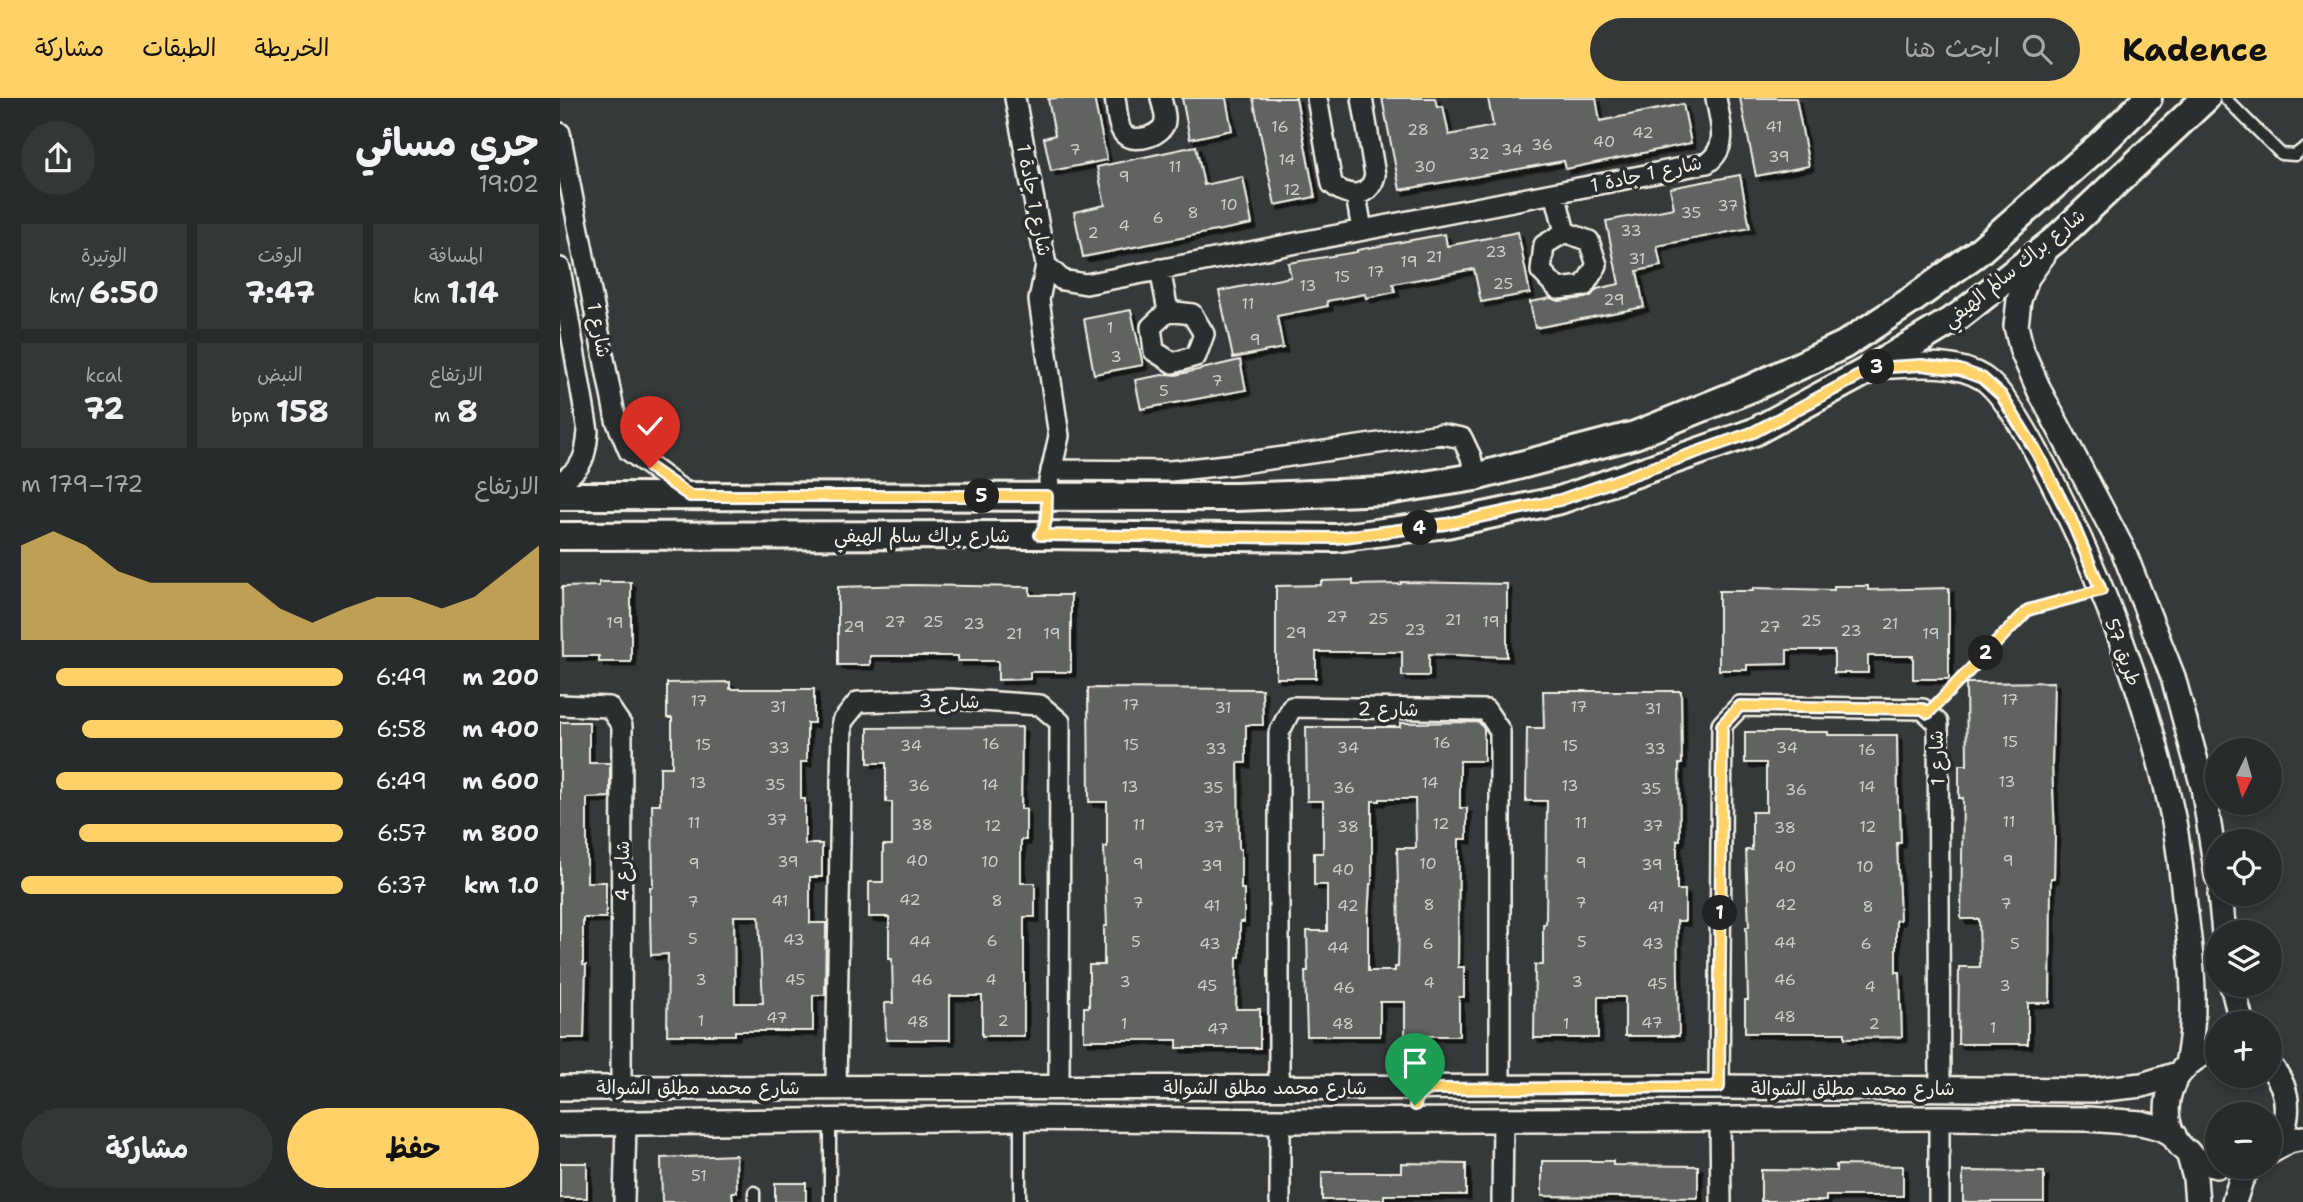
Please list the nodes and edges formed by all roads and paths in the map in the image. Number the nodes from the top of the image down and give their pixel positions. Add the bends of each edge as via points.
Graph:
1 (1014, 98) edge
2 (1115, 98) edge
3 (1161, 98) edge
4 (1317, 98) edge
5 (1362, 98) edge
6 (1716, 98) edge
7 (2148, 98) edge
8 (2206, 98) edge
9 (2225, 98) edge
10 (560, 133) edge
11 (2303, 149) edge
12 (1555, 193) junction
13 (1356, 195) junction
14 (1362, 230) junction
15 (1565, 232) dead end
16 (2055, 240) junction
17 (1046, 265) junction
18 (560, 268) edge
19 (1160, 270) junction
20 (1168, 311) dead end
21 (1874, 368) junction
22 (582, 390) junction
23 (612, 391) junction
24 (1234, 464) junction
25 (1051, 470) junction
26 (1475, 477) junction
27 (560, 482) edge
28 (560, 496) edge
29 (690, 496) junction
30 (1047, 496) junction
31 (1236, 497) junction
32 (1175, 498) junction
33 (1040, 535) junction
34 (560, 536) edge
35 (1176, 536) junction
36 (2101, 590) junction
37 (2173, 677) junction
38 (2138, 691) junction
39 (560, 705) edge
40 (1928, 713) junction
41 (2210, 829) edge
42 (2205, 1054) edge
43 (2183, 1069) junction
44 (2282, 1075) edge
45 (836, 1086) junction
46 (1059, 1086) junction
47 (2303, 1086) edge
48 (1374, 1087) junction
49 (1719, 1087) junction
50 (2282, 1087) edge
51 (560, 1088) edge
52 (621, 1088) junction
53 (1940, 1088) junction
54 (1279, 1089) junction
55 (1431, 1089) junction
56 (1500, 1089) junction
57 (1020, 1118) junction
58 (1939, 1118) junction
59 (830, 1120) junction
60 (1720, 1120) junction
61 (1279, 1121) junction
62 (1371, 1121) junction
63 (1432, 1121) junction
64 (1503, 1121) junction
65 (560, 1124) edge
66 (626, 1124) junction
67 (2282, 1130) edge
68 (2303, 1138) edge
69 (2181, 1144) junction
70 (2282, 1145) edge
71 (2205, 1163) edge
72 (2242, 1179) edge
73 (624, 1202) edge
74 (830, 1202) edge
75 (1020, 1202) edge
76 (1280, 1202) edge
77 (1503, 1202) edge
78 (1721, 1202) edge
79 (1939, 1202) edge
80 (2197, 1202) edge
81 (2234, 1202) edge

1 - 17 street, شارع 1 جادة 1
2 - 3 street via 1122,131 1132,138 1159,133 1165,120
4 - 13 street via 1332,184
5 - 13 street via 1375,175 1374,182
6 - 12 street, شارع 1 جادة 1 via 1722,144 1714,159
7 - 26 main road, شارع براك سالم الهيفي via 1977,253 1844,345 1635,435
8 - 16 main road, شارع براك سالم الهيفي
9 - 11 lane via 2281,154 2295,155
10 - 23 street, شارع 1
12 - 14 street, شارع 1 جادة 1
12 - 15 street
13 - 14 street
14 - 19 street, شارع 1 جادة 1
16 - 21 main road, شارع براك سالم الهيفي via 1959,316
16 - 37 street, طريق 57 via 2028,278 2019,300 2016,326 2022,351 2123,550
17 - 19 street, شارع 1 جادة 1 via 1062,280 1086,284
17 - 25 street via 1039,300 1059,436
18 - 22 street, شارع 1
19 - 20 street
21 - 35 main road, شارع براك سالم الهيفي via 1754,432 1560,500 1446,524 1336,538
21 - 36 street, طريق 57 via 1922,365 1960,370 1982,378 2001,395 2037,453
22 - 23 street via 590,398 600,399
22 - 27 street, شارع 1 via 587,454 576,471
23 - 29 street, شارع 1 via 616,420 629,451
24 - 25 street via 1170,471
24 - 26 street via 1441,434 1462,438
24 - 31 street via 1242,485
25 - 30 street
26 - 31 main road, شارع براك سالم الهيفي via 1387,491
28 - 29 main road, شارع براك سالم الهيفي
29 - 30 main road, شارع براك سالم الهيفي
30 - 32 main road, شارع براك سالم الهيفي
30 - 33 main road via 1048,516
31 - 32 main road, شارع براك سالم الهيفي
32 - 35 main road via 1165,505 1162,517 1166,529
33 - 34 main road, شارع براك سالم الهيفي
33 - 35 main road, شارع براك سالم الهيفي
36 - 38 street, طريق 57
36 - 40 path via 2028,610
37 - 38 street via 2152,680
37 - 41 street, طريق 57
38 - 43 street, طريق 57 via 2174,819 2182,874 2193,967 2193,1034
39 - 52 street, شارع 4 via 609,707 622,726
40 - 49 street, شارع 1 via 1923,709 1740,706 1722,725
40 - 53 street, شارع 1 via 1938,723
42 - 43 street, شارع محمد مطلق الشوالة
43 - 53 street, شارع محمد مطلق الشوالة via 2142,1085 2095,1090
43 - 69 street, طريق 57 via 2173,1083 2168,1104
44 - 47 street
45 - 46 street, شارع محمد مطلق الشوالة
45 - 46 street, شارع 3 via 842,722 858,702 950,699 1040,705 1060,722
45 - 52 street, شارع محمد مطلق الشوالة
46 - 54 street, شارع محمد مطلق الشوالة
48 - 54 street, شارع محمد مطلق الشوالة
48 - 55 street, شارع محمد مطلق الشوالة
48 - 62 street via 1383,1104
49 - 53 street, شارع محمد مطلق الشوالة
49 - 56 street, شارع محمد مطلق الشوالة
50 - 67 street via 2287,1116
51 - 52 street, شارع محمد مطلق الشوالة
54 - 56 street, شارع 2 via 1279,733 1292,707 1486,710 1500,731
55 - 56 street, شارع محمد مطلق الشوالة
55 - 63 street via 1418,1095 1415,1105 1417,1114
57 - 59 street, شارع محمد مطلق الشوالة
57 - 61 street, شارع محمد مطلق الشوالة
57 - 75 lane
58 - 60 street, شارع محمد مطلق الشوالة
58 - 69 street, شارع محمد مطلق الشوالة via 2141,1123 2161,1128
58 - 79 street
59 - 66 street, شارع محمد مطلق الشوالة
59 - 74 lane
60 - 64 street, شارع محمد مطلق الشوالة
60 - 78 street
61 - 62 street, شارع محمد مطلق الشوالة
61 - 76 street
62 - 63 street, شارع محمد مطلق الشوالة
63 - 64 street, شارع محمد مطلق الشوالة
64 - 77 street
65 - 66 street, شارع محمد مطلق الشوالة
66 - 73 street
68 - 70 street
69 - 71 street, شارع محمد مطلق الشوالة
69 - 80 street via 2195,1178
72 - 81 street

